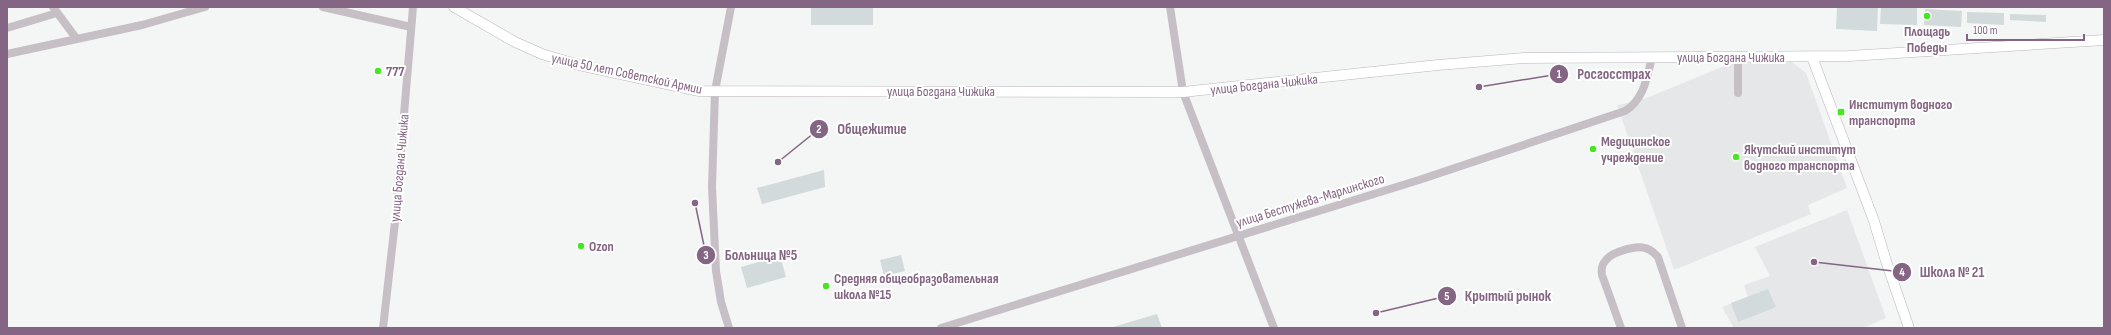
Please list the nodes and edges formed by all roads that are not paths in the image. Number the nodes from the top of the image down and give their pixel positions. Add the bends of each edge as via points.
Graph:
1 (205, 7) edge
2 (323, 7) edge
3 (413, 7) edge
4 (454, 7) edge
5 (731, 7) edge
6 (1170, 7) edge
7 (56, 9) edge
8 (411, 27) junction
9 (7, 28) edge
10 (76, 38) junction
11 (2104, 40) edge
12 (7, 54) edge
13 (1652, 57) junction
14 (1738, 57) junction
15 (1812, 57) junction
16 (716, 91) junction
17 (1183, 92) junction
18 (1738, 93) dead end
19 (1239, 236) junction
20 (383, 328) edge
21 (729, 328) edge
22 (941, 328) edge
23 (1274, 328) edge
24 (1621, 328) edge
25 (1682, 328) edge
26 (1909, 328) edge

1 - 10 street via 142,25
2 - 8 street
3 - 8 street, улица Богдана Чижика
4 - 16 main road, улица 50 лет Советской Армии via 515,42 542,54 579,65 699,91
5 - 16 street
6 - 17 street
7 - 9 street
7 - 10 street
8 - 20 street, улица Богдана Чижика
10 - 12 street
11 - 15 main road, улица Богдана Чижика
13 - 14 main road, улица Богдана Чижика
13 - 17 main road, улица Богдана Чижика via 1482,61
13 - 19 street, улица Бестужева-Марлинского via 1640,96 1633,106 1624,111 1419,180
14 - 15 main road, улица Богдана Чижика
14 - 18 street
15 - 26 main road via 1874,221
16 - 17 main road, улица Богдана Чижика
16 - 21 street via 712,187 713,240 720,294
17 - 19 street
19 - 22 street, улица Бестужева-Марлинского
19 - 23 street
24 - 25 street via 1602,275 1602,266 1609,257 1637,247 1652,251 1658,257

